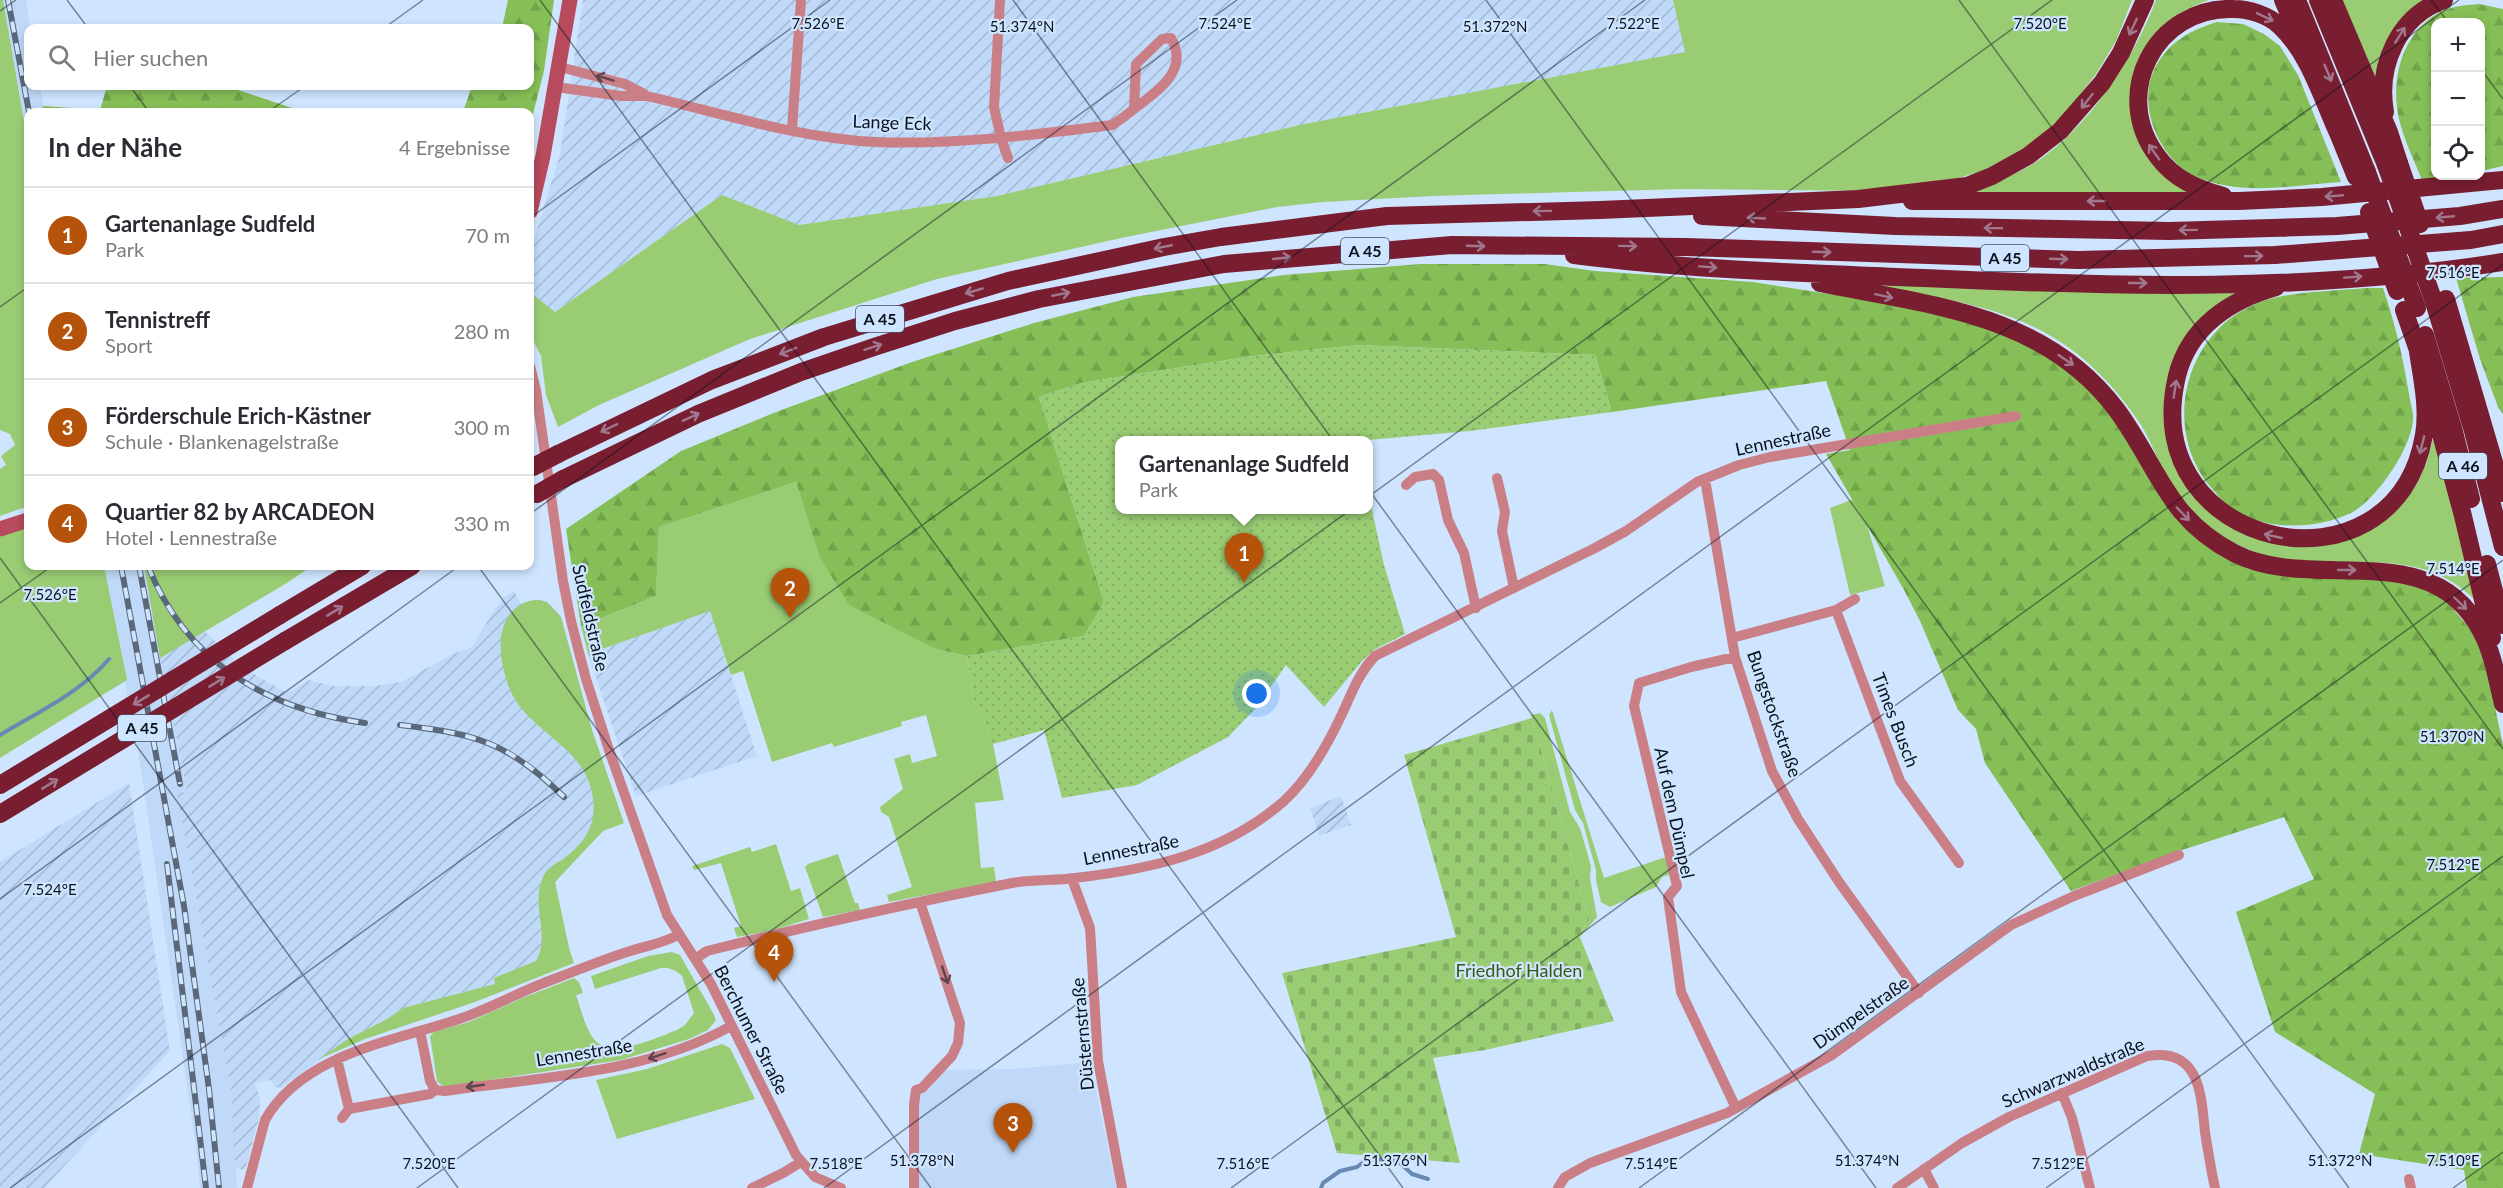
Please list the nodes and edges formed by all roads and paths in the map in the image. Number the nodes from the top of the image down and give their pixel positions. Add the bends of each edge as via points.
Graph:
1 (570, 0) edge
2 (801, 0) edge
3 (1000, 0) edge
4 (2145, 0) edge
5 (2283, 0) edge
6 (2297, 0) edge
7 (2318, 0) edge
8 (2332, 0) edge
9 (2444, 0) edge
10 (560, 67) junction
11 (556, 87) junction
12 (647, 96) junction
13 (1134, 109) junction
14 (792, 129) junction
15 (2389, 132) junction
16 (2338, 133) junction
17 (1000, 138) junction
18 (1008, 158) dead end
19 (2393, 164) junction
20 (2362, 174) junction
21 (2501, 179) edge
22 (534, 195) edge
23 (1858, 198) junction
24 (2239, 201) junction
25 (2503, 209) edge
26 (1600, 210) junction
27 (2503, 234) edge
28 (1506, 247) junction
29 (2503, 264) edge
30 (1765, 272) junction
31 (2295, 281) junction
32 (2425, 305) junction
33 (2417, 345) junction
34 (2463, 350) junction
35 (534, 382) edge
36 (2016, 416) dead end
37 (2503, 432) edge
38 (534, 466) edge
39 (1497, 478) dead end
40 (1705, 479) junction
41 (1406, 485) dead end
42 (2503, 493) edge
43 (534, 495) edge
44 (24, 521) edge
45 (0, 529) edge
46 (2503, 547) edge
47 (355, 570) edge
48 (405, 570) edge
49 (1514, 588) junction
50 (1855, 599) dead end
51 (1476, 608) junction
52 (1836, 610) junction
53 (2503, 625) edge
54 (1732, 638) junction
55 (1735, 657) junction
56 (2503, 696) edge
57 (2503, 704) edge
58 (0, 785) edge
59 (0, 814) edge
60 (2179, 855) dead end
61 (1959, 863) dead end
62 (650, 870) joint
63 (1072, 879) junction
64 (920, 903) junction
65 (678, 935) junction
66 (695, 958) junction
67 (1919, 993) junction
68 (731, 1026) junction
69 (420, 1031) junction
70 (337, 1059) junction
71 (435, 1090) junction
72 (2062, 1093) junction
73 (1736, 1108) junction
74 (801, 1162) junction
75 (1924, 1169) junction
76 (247, 1188) edge
77 (752, 1188) edge
78 (841, 1188) edge
79 (914, 1188) edge
80 (1122, 1188) edge
81 (1558, 1188) edge
82 (1897, 1188) edge
83 (1934, 1188) edge
84 (2090, 1188) edge
85 (2215, 1188) edge

1 - 10 street
2 - 14 street
3 - 17 street via 994,107
4 -> 23 highway via 2121,53 2102,83 2060,131 2028,156 1967,186
5 - 16 highway
6 -> 20 highway, A 46
7 - 19 highway, A 46
8 - 15 highway
15 -> 9 highway via 2384,94 2385,66 2392,48 2402,29 2420,12
10 - 11 street
12 -> 10 street, Lange Eck via 625,84
11 - 12 street, Lange Eck
11 - 22 street
12 - 14 street, Lange Eck
13 - 13 street, Lange Eck via 1171,79 1176,65 1171,38 1162,39 1136,64
13 - 17 street, Lange Eck via 1112,125
14 - 17 street, Lange Eck via 874,142
15 - 19 highway
16 - 20 highway
24 -> 16 highway via 2205,191 2171,171 2158,159 2142,127 2138,91 2143,70 2163,36 2182,20 2222,8 2261,14 2279,24 2299,48
17 - 18 street
19 - 32 highway, A 46, bridge
20 - 32 highway, A 46, bridge
21 -> 24 highway
24 -> 23 highway via 1930,202
23 - 26 highway
25 -> 26 highway, A 45 via 2337,226 2170,231 1895,226
26 -> 38 highway, A 45, bridge via 1387,216 1210,239 1008,281 856,326 749,365 637,414
28 -> 27 highway, A 45 via 1675,247 2078,260 2306,253
28 -> 30 highway via 1607,260
43 -> 28 highway, A 45, bridge via 698,414 801,372 955,321 1039,299 1224,264 1452,245
31 -> 29 highway
30 -> 31 highway via 2028,283
30 -> 57 highway via 1956,310 2022,333 2050,349 2075,366 2115,407 2176,507 2192,524 2235,554 2279,568 2381,570 2409,575 2450,593 2483,633
33 -> 31 highway via 2425,408 2424,434 2410,477 2394,500 2352,529 2306,540 2281,538 2238,522 2196,486 2177,447 2173,415 2178,373 2189,347 2217,315 2238,301
32 - 33 highway
32 - 34 highway
32 - 46 highway, A 46 via 2473,430
32 - 53 highway, A 46
33 - 56 highway via 2466,528
34 - 37 highway via 2485,407
34 - 42 highway
35 - 62 street, Sudfeldstraße via 576,644
36 - 40 street, Lennestraße via 1770,457
39 - 49 street via 1505,512 1502,531
40 - 49 street, Lennestraße via 1626,531
40 - 54 street, Bungstockstraße
41 - 51 street via 1415,477 1433,474 1439,480 1448,520 1464,553
44 - 45 street
47 -> 58 highway, A 45, bridge
59 -> 48 highway, A 45, bridge
49 - 51 street, Lennestraße
50 - 52 street
51 - 63 street, Lennestraße via 1375,656 1356,681 1341,716 1294,791 1231,838 1180,858 1124,872
52 - 54 street
52 - 61 street, Times Busch via 1900,781
54 - 55 street, Bungstockstraße
55 - 67 street, Bungstockstraße via 1772,771 1798,819
55 - 73 street, Auf dem Dümpel via 1639,683 1634,706 1677,886 1668,897 1681,992
60 - 67 street, Dümpelstraße via 2011,925
62 - 65 street, Berchumer Straße
63 - 64 street, Lennestraße via 1028,880
63 - 80 street, Düsternstraße via 1090,928 1098,1061
64 - 66 street, Lennestraße via 717,949
64 -> 79 street via 957,1012 960,1032 948,1061 916,1090
65 - 66 street, Berchumer Straße
65 - 69 street
66 - 68 street, Berchumer Straße
67 - 73 street, Dümpelstraße via 1832,1055
68 -> 71 street, Lennestraße via 633,1064
68 - 74 street, Berchumer Straße
69 - 70 street
69 - 71 street
70 - 71 street, Lennestraße via 346,1113
70 - 76 street via 304,1078 270,1109
72 - 75 street, Schwarzwaldstraße via 1990,1127
72 - 84 street
72 - 85 street, Schwarzwaldstraße via 2147,1056 2170,1055 2183,1062 2197,1079
73 - 81 street, Dümpelstraße via 1590,1163 1565,1177
74 - 77 street
74 - 78 street, Berchumer Straße via 815,1177
75 - 82 street, Schwarzwaldstraße
75 - 83 street

